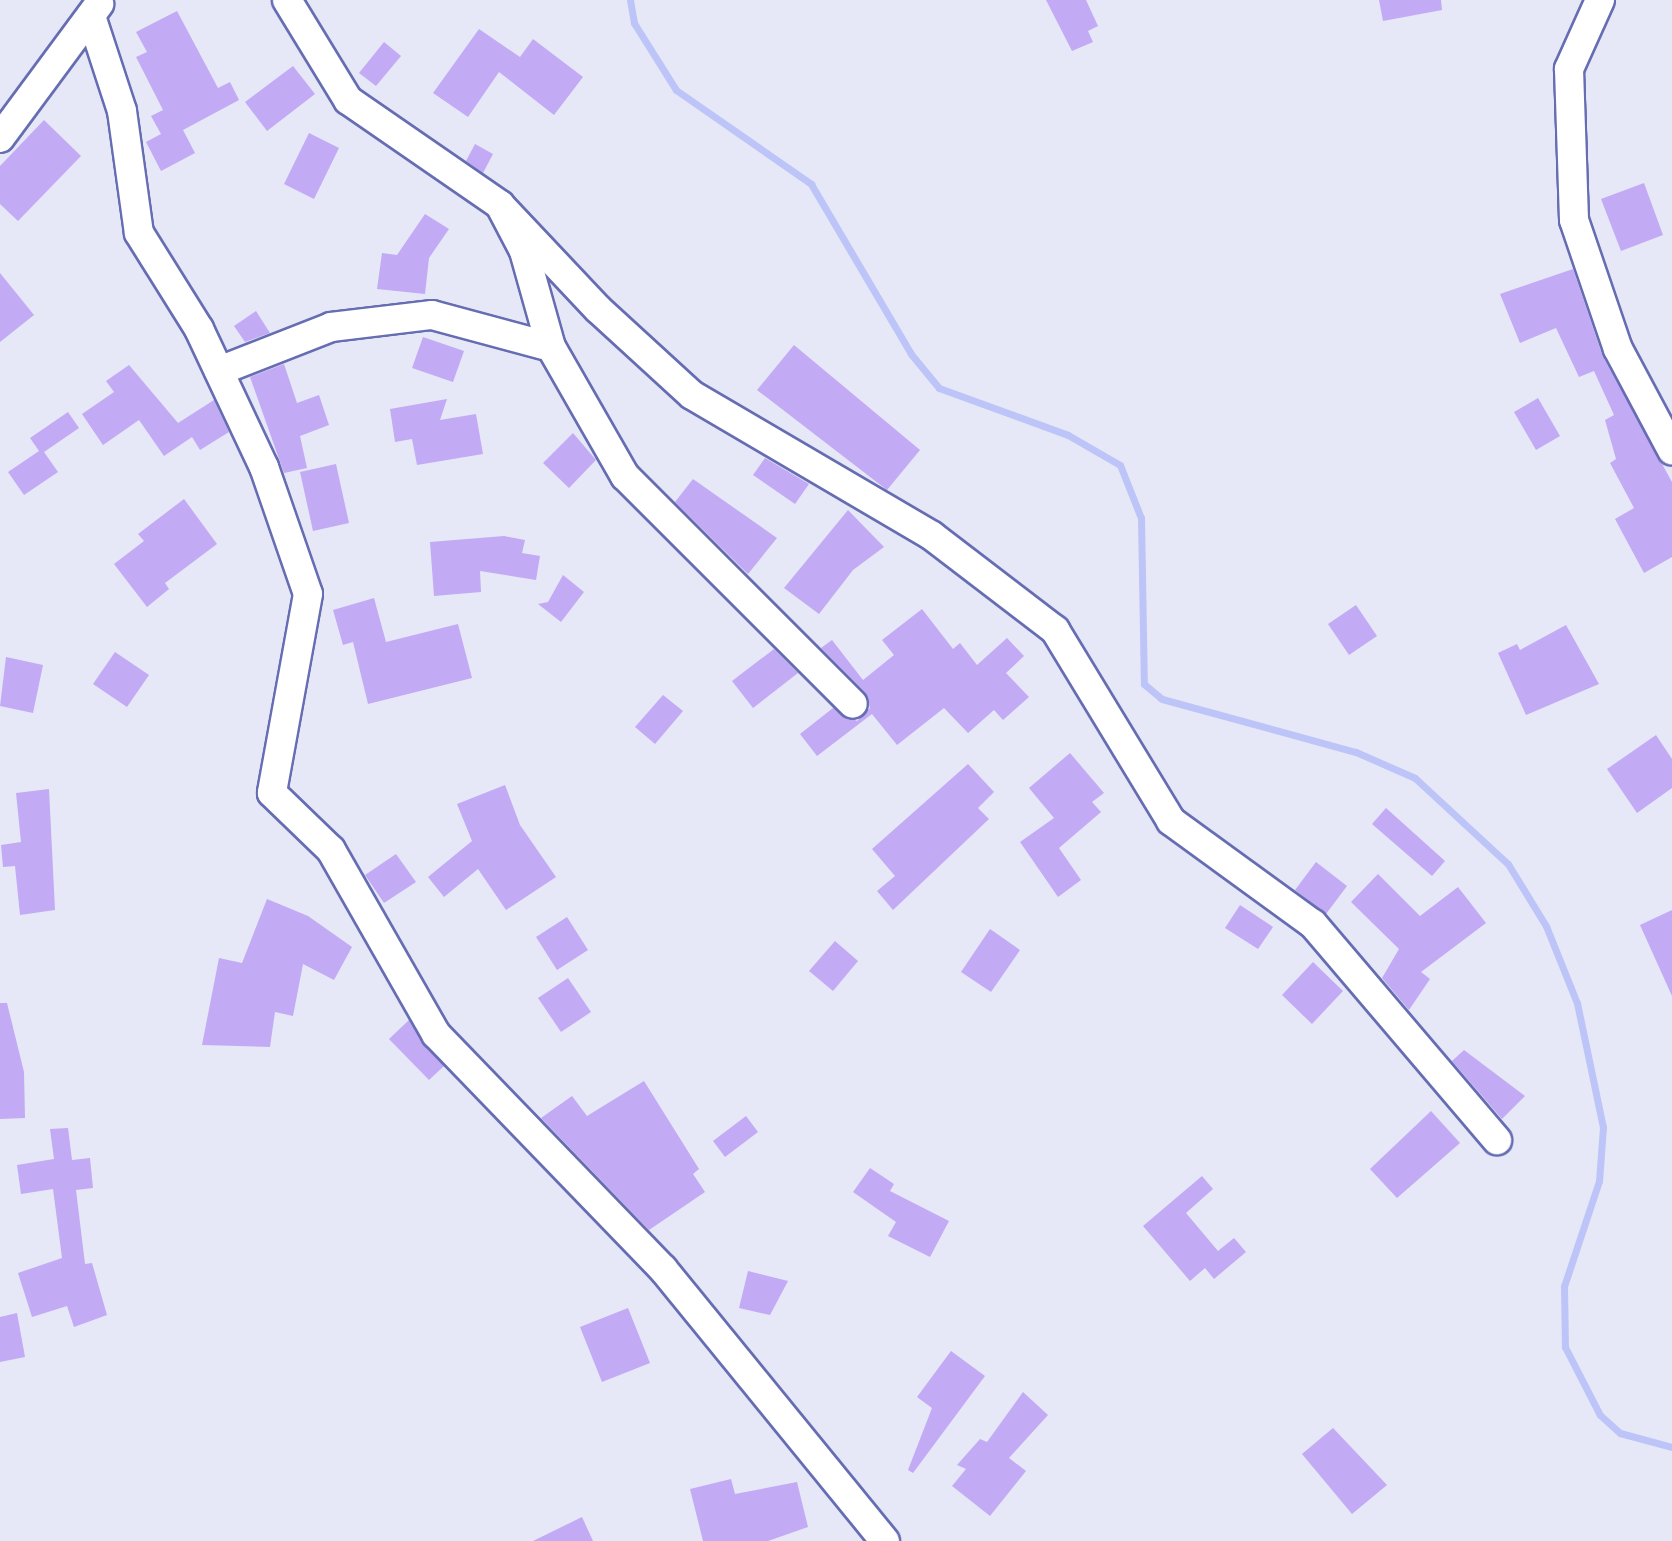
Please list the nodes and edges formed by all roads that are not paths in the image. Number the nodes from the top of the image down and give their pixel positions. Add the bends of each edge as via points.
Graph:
1 (287, 0) edge
2 (1600, 0) edge
3 (96, 8) edge
4 (0, 138) edge
5 (500, 205) junction
6 (551, 347) junction
7 (219, 371) junction
8 (1672, 450) edge
9 (853, 704) dead end
10 (1497, 1140) dead end
11 (885, 1541) edge

1 - 5 street via 348,100
2 - 8 street via 1569,69 1574,220 1618,349
3 - 4 street
3 - 7 street via 122,111 139,233
5 - 6 street via 524,251
5 - 10 street via 692,395 932,536 1055,630 1171,821 1313,924
6 - 7 street via 432,315 331,327
6 - 9 street via 625,476
7 - 11 street via 264,467 308,594 272,793 320,837 436,1034 663,1269

